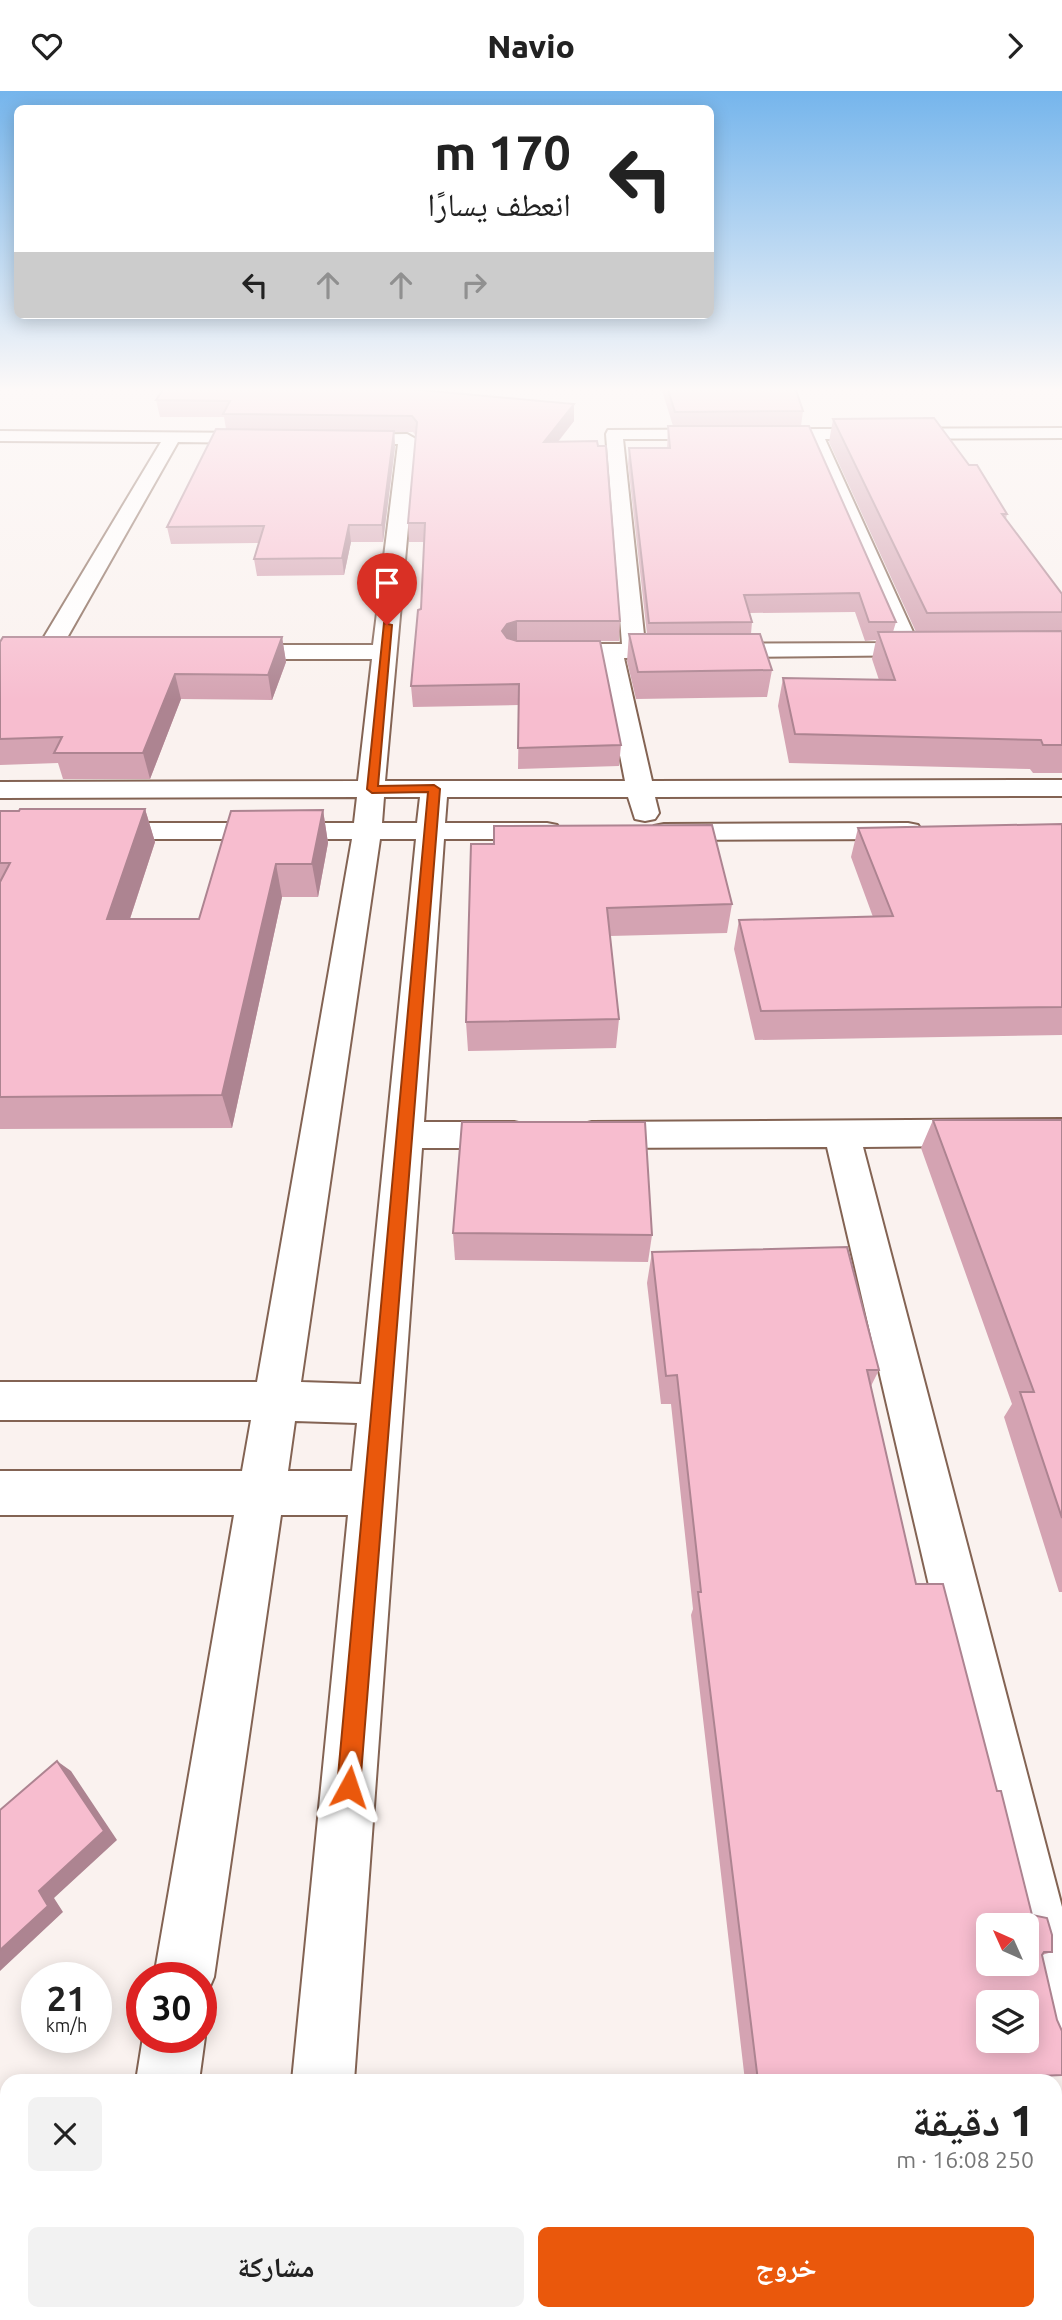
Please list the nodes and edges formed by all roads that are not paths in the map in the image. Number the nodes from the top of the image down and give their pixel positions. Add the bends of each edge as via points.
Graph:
1 (141, 491) edge
2 (401, 491) edge
3 (616, 491) edge
4 (840, 491) edge
5 (952, 649) edge
6 (910, 650) junction
7 (530, 651) edge
8 (623, 651) junction
9 (23, 652) edge
10 (47, 652) junction
11 (74, 652) edge
12 (209, 652) edge
13 (384, 652) junction
14 (1062, 788) edge
15 (639, 789) junction
16 (0, 790) edge
17 (432, 809) junction
18 (369, 810) junction
19 (0, 831) edge
20 (938, 831) edge
21 (566, 832) edge
22 (1062, 1132) edge
23 (405, 1135) junction
24 (842, 1135) junction
25 (0, 1401) edge
26 (276, 1401) junction
27 (381, 1404) junction
28 (262, 1491) junction
29 (0, 1493) edge
30 (374, 1493) junction
31 (186, 1962) edge
32 (1062, 2024) edge
33 (171, 2053) edge
34 (168, 2074) edge
35 (324, 2074) edge

1 - 10 street
2 - 13 street
3 - 8 street
4 - 6 street
5 - 6 street
6 - 8 street
7 - 8 street
8 - 15 street
9 - 10 street
10 - 11 street
12 - 13 street
13 - 18 street
14 - 15 street
15 - 17 street
15 - 20 street via 635,832
16 - 18 street
17 - 18 street
17 - 18 street
17 - 21 street
17 - 23 street
18 - 19 street
18 - 26 street
22 - 24 street
23 - 24 street
23 - 27 street
24 - 32 street
25 - 26 street
26 - 27 street
26 - 28 street
27 - 30 street
28 - 29 street
28 - 30 street
28 - 31 street
30 - 35 street
33 - 34 street

